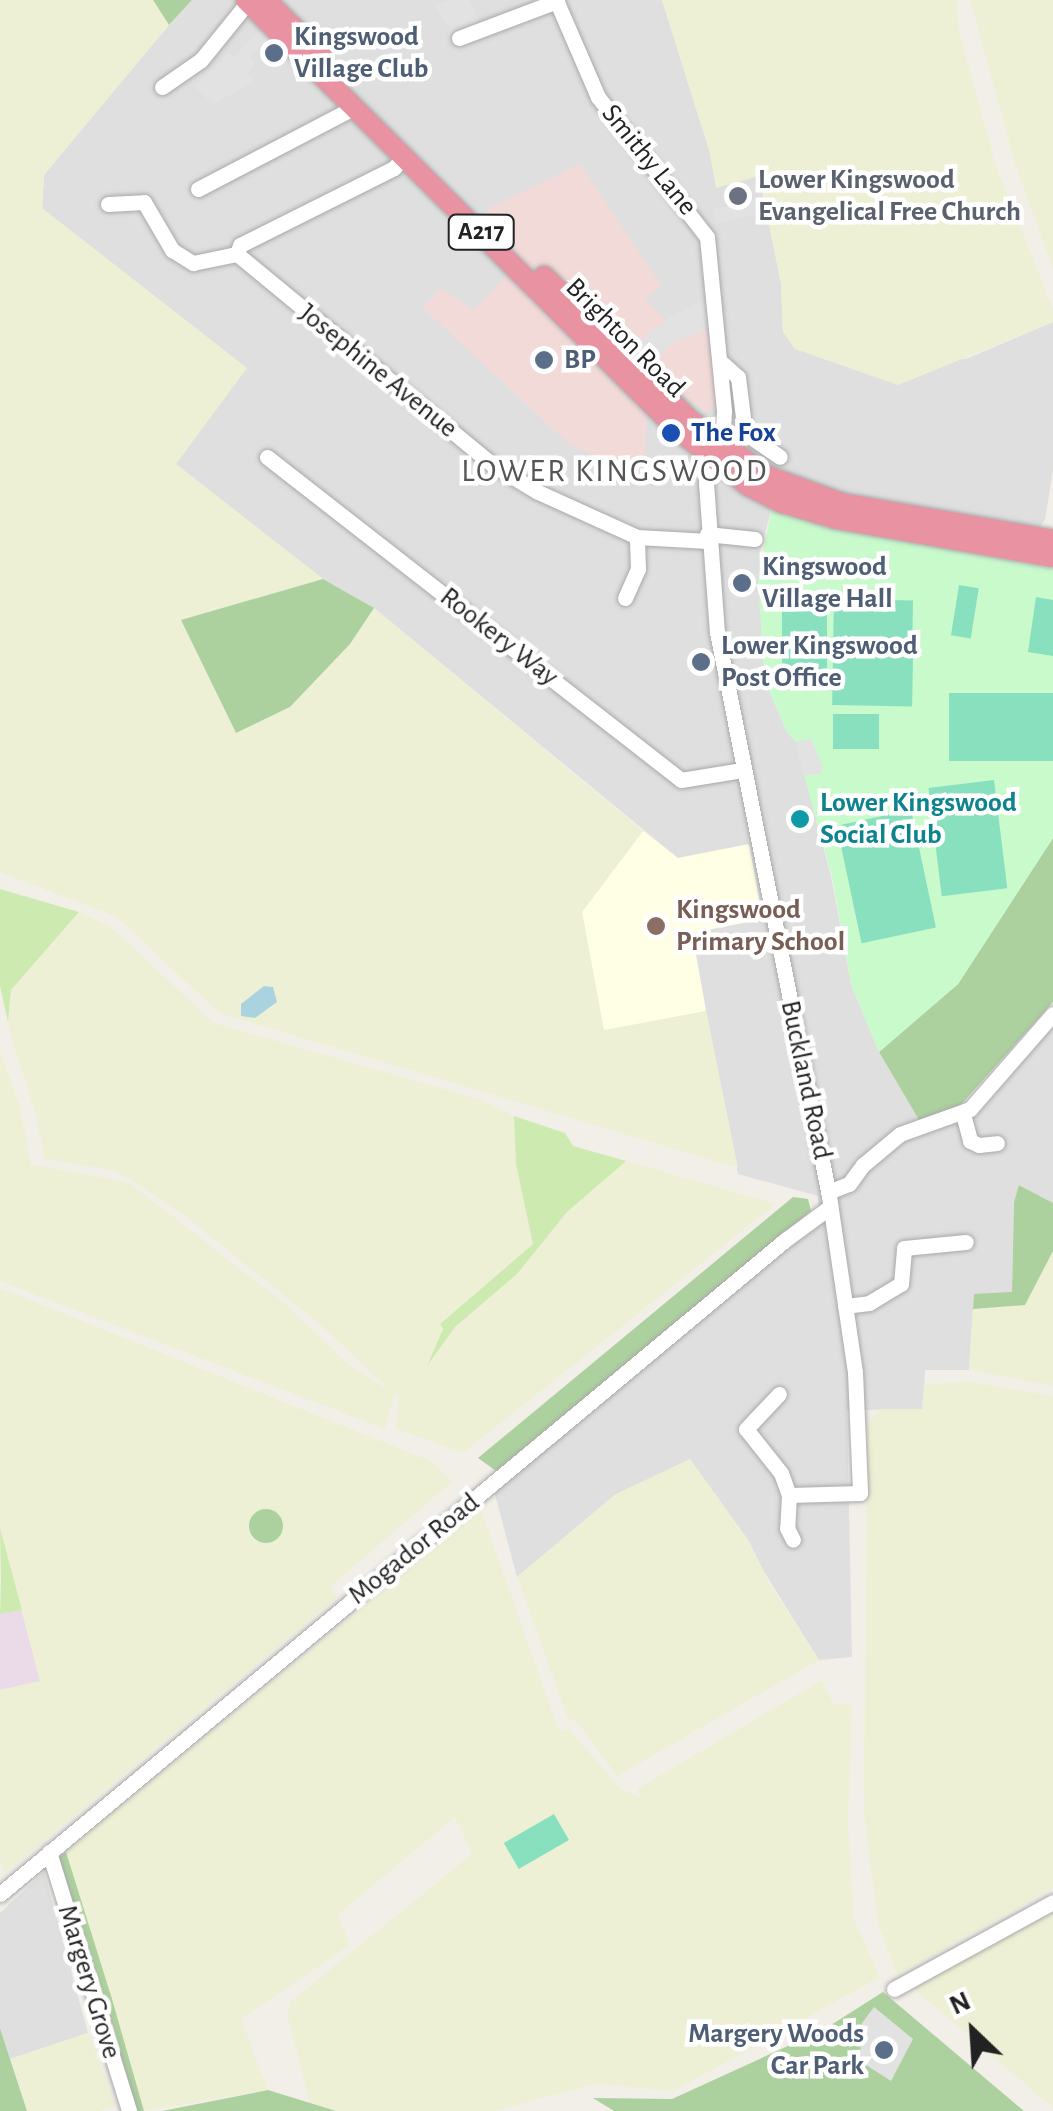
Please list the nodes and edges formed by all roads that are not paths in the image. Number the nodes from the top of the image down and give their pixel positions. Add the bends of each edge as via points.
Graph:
1 (556, 0) edge
2 (253, 1) edge
3 (459, 38) dead end
4 (162, 87) dead end
5 (356, 107) junction
6 (404, 156) junction
7 (198, 189) dead end
8 (108, 204) dead end
9 (236, 254) junction
10 (720, 362) junction
11 (724, 411) junction
12 (690, 420) junction
13 (719, 454) junction
14 (268, 457) dead end
15 (780, 457) dead end
16 (637, 537) junction
17 (708, 538) junction
18 (755, 539) dead end
19 (1053, 540) edge
20 (1053, 558) edge
21 (625, 598) dead end
22 (742, 770) junction
23 (1053, 1014) edge
24 (962, 1114) junction
25 (997, 1143) dead end
26 (829, 1199) junction
27 (966, 1242) dead end
28 (846, 1306) junction
29 (779, 1394) dead end
30 (789, 1495) junction
31 (792, 1540) dead end
32 (49, 1852) junction
33 (0, 1894) edge
34 (1053, 1902) edge
35 (894, 1988) dead end
36 (129, 2111) edge

1 - 3 street
1 - 10 street, Smithy Lane via 598,97 705,229
2 - 4 street via 201,60
2 - 5 highway, Brighton Road / A217
2 - 12 highway, Brighton Road / A217
5 - 6 highway, Brighton Road / A217
5 - 7 street
6 - 9 street via 394,168 240,246
6 - 13 highway, Brighton Road / A217 via 680,431
8 - 9 street via 144,202 172,250 193,263
9 - 16 street, Josephine Avenue via 494,465
10 - 11 street, Smithy Lane
10 - 15 street via 738,377 746,433
11 - 12 street
11 - 13 street, Smithy Lane
12 - 13 highway, Brighton Road / A217
13 - 17 street, Buckland Road via 708,469
13 - 19 highway, Brighton Road / A217 via 813,496
13 - 20 highway, Brighton Road / A217 via 749,486 806,511
14 - 22 street, Rookery Way via 681,780
16 - 17 street, Josephine Avenue
16 - 21 street via 638,569
17 - 18 street, Josephine Avenue
17 - 22 street, Buckland Road
22 - 26 street, Buckland Road
23 - 24 street
24 - 25 street via 970,1141
24 - 26 street, Mogador Road via 900,1134
26 - 28 street, Buckland Road
26 - 32 street, Mogador Road
27 - 28 street via 904,1248 901,1284 870,1302
28 - 30 street, Buckland Road via 860,1493
29 - 30 street via 746,1428 781,1473
30 - 31 street
32 - 33 street, Mogador Road
32 - 36 street, Margery Grove
34 - 35 street

